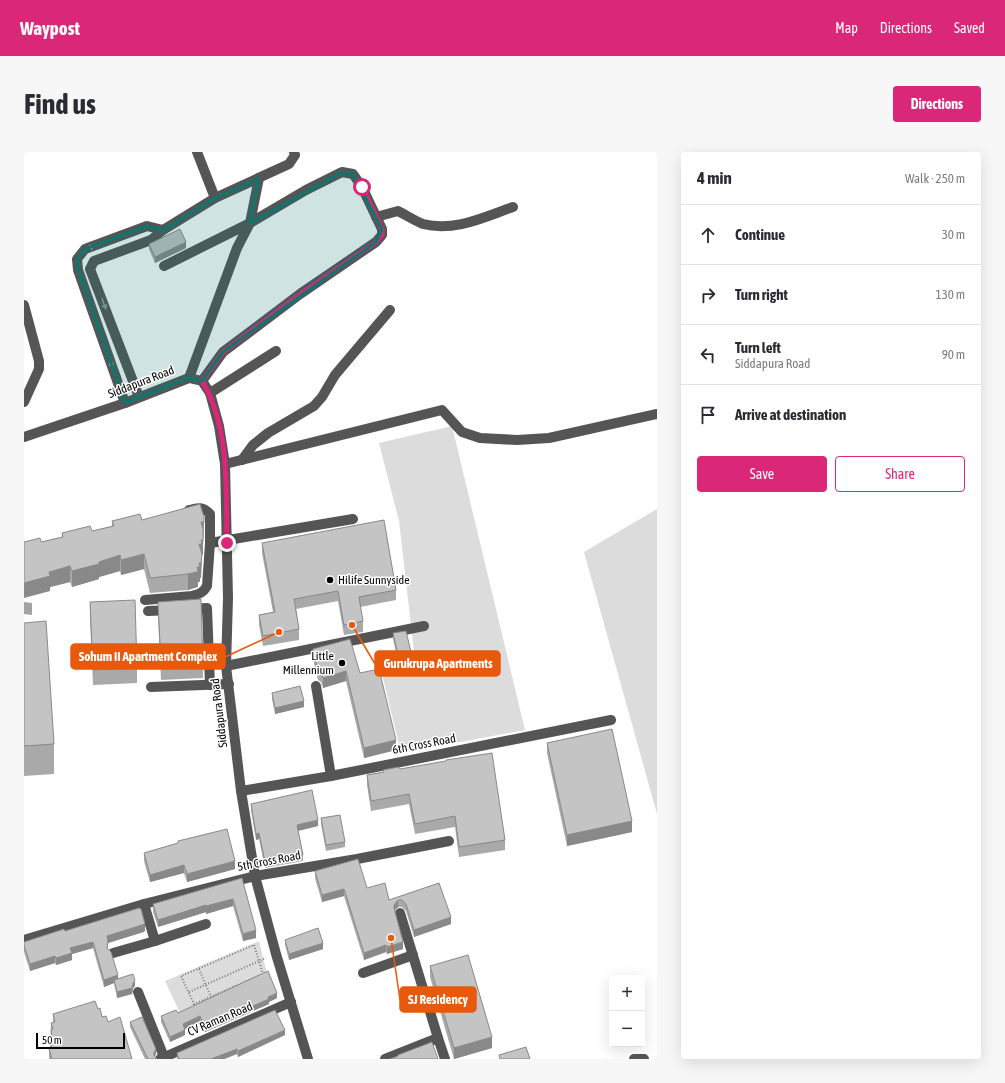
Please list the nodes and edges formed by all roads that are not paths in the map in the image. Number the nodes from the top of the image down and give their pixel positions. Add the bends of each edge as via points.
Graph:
1 (197, 152) edge
2 (294, 152) edge
3 (259, 178) junction
4 (215, 198) junction
5 (513, 207) dead end
6 (376, 217) junction
7 (250, 223) junction
8 (163, 230) junction
9 (164, 266) dead end
10 (24, 305) edge
11 (390, 310) dead end
12 (276, 351) dead end
13 (189, 378) junction
14 (202, 381) junction
15 (210, 393) junction
16 (139, 398) junction
17 (24, 402) edge
18 (125, 403) junction
19 (657, 414) edge
20 (24, 437) edge
21 (242, 460) junction
22 (225, 464) junction
23 (176, 513) edge
24 (353, 520) dead end
25 (227, 540) junction
26 (210, 543) junction
27 (145, 600) dead end
28 (148, 611) dead end
29 (424, 626) dead end
30 (226, 666) junction
31 (229, 684) junction
32 (210, 685) junction
33 (316, 686) dead end
34 (151, 687) dead end
35 (611, 720) dead end
36 (332, 776) junction
37 (241, 791) junction
38 (449, 841) dead end
39 (255, 876) junction
40 (144, 904) junction
41 (400, 913) dead end
42 (206, 924) dead end
43 (24, 940) edge
44 (155, 941) junction
45 (112, 953) edge
46 (413, 955) junction
47 (363, 973) dead end
48 (138, 992) dead end
49 (291, 1002) junction
50 (438, 1038) junction
51 (162, 1058) edge
52 (308, 1059) edge
53 (385, 1059) edge
54 (445, 1059) edge
55 (634, 1059) edge
56 (644, 1059) edge

1 - 4 street
2 - 3 street via 295,155 289,164
3 - 4 street
3 - 7 street
4 - 8 street
5 - 6 street via 471,222 446,227 422,223 398,211
6 - 7 street via 353,174 342,172
6 - 14 street via 382,229 382,235 376,242 300,294 223,352
7 - 9 street
7 - 13 street via 237,248
8 -> 16 street via 151,240 94,261 90,269
18 -> 8 street via 78,270 77,259 85,249 148,226
10 - 17 street via 39,361
11 - 21 street via 335,375 314,406 268,433 253,445
12 - 15 street
13 - 14 street, Siddapura Road
13 - 16 street, Siddapura Road
14 - 15 street, Siddapura Road
15 - 22 street, Siddapura Road
16 - 18 street, Siddapura Road
18 - 20 street, Siddapura Road
19 - 21 street via 549,438 517,440 480,438 462,432 442,410
21 - 22 street
22 - 25 street, Siddapura Road
23 - 26 street via 205,509 210,514
24 - 25 street
25 - 26 street
25 - 30 street, Siddapura Road
26 - 27 street via 207,586 204,591 192,596
28 - 32 street via 207,608
29 - 30 street
30 - 31 street, Siddapura Road
31 - 32 street
31 - 37 street, Siddapura Road
32 - 34 street
33 - 36 street
35 - 36 street, 6th Cross Road
36 - 37 street, 6th Cross Road
37 - 39 street, Siddapura Road
38 - 39 street, 5th Cross Road
39 - 40 street, 5th Cross Road
39 - 49 street, Siddapura Road
40 - 43 street, 5th Cross Road
40 - 44 street
41 - 46 street
42 - 44 street
44 - 45 street
46 - 47 street
46 - 50 street
48 - 51 street
49 - 51 street, CV Raman Road
49 - 52 street, Siddapura Road
50 - 53 street
50 - 54 street
55 - 56 street

